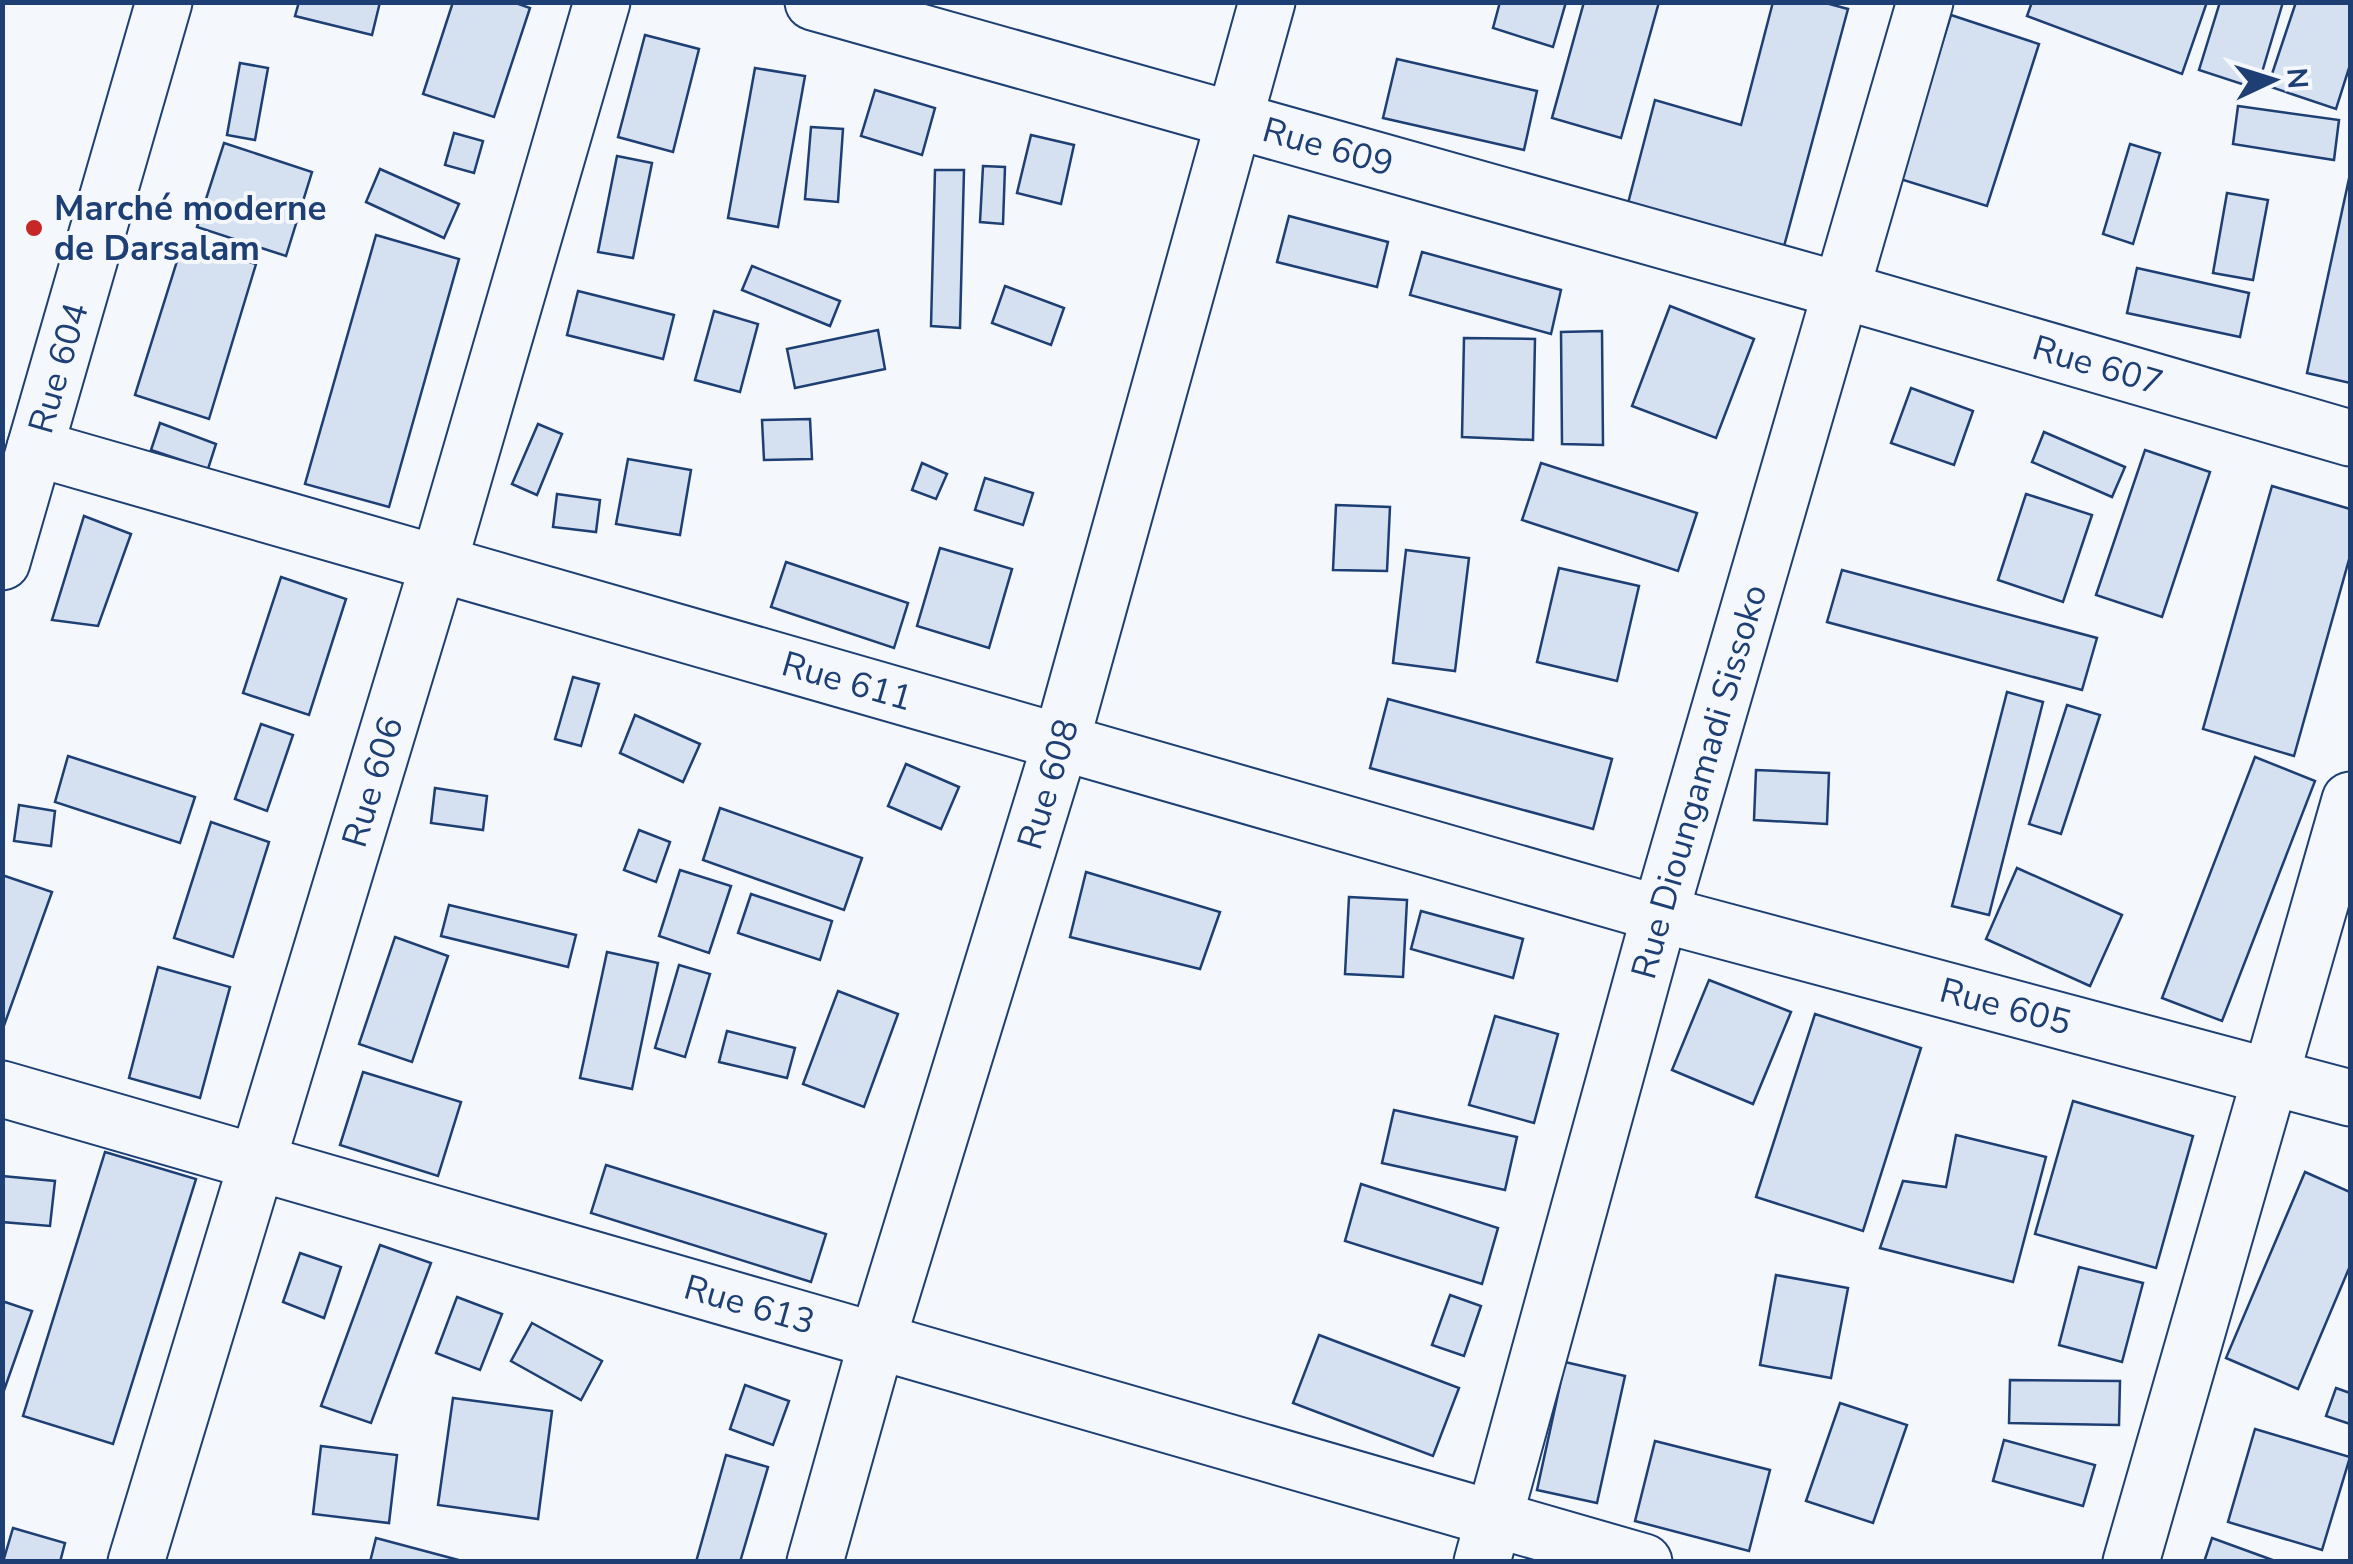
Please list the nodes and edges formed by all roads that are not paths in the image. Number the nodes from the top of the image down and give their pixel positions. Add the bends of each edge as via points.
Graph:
1 (164, 2) edge
2 (602, 2) edge
3 (813, 2) edge
4 (1266, 2) edge
5 (1925, 2) edge
6 (1234, 121) junction
7 (1843, 291) junction
8 (2350, 438) edge
9 (36, 448) junction
10 (2, 562) edge
11 (439, 562) junction
12 (1061, 742) junction
13 (2350, 800) edge
14 (1660, 914) junction
15 (2271, 1077) junction
16 (2, 1088) edge
17 (2350, 1098) edge
18 (256, 1162) junction
19 (877, 1341) junction
20 (1488, 1540) edge
21 (136, 1562) edge
22 (815, 1562) edge
23 (1644, 1562) edge
24 (2131, 1562) edge

1 - 9 street, Rue 604
2 - 11 street, Rue 606
3 - 6 street, Rue 609
4 - 6 street, Rue 608
5 - 7 street, Rue Dioungamadi Sissoko
6 - 7 street, Rue 609
6 - 12 street, Rue 608
7 - 8 street, Rue 607
7 - 14 street, Rue Dioungamadi Sissoko
9 - 10 street, Rue 604
9 - 11 street, Rue 611
11 - 12 street, Rue 611
11 - 18 street, Rue 606
12 - 14 street, Rue 611
12 - 19 street, Rue 608
13 - 15 street
14 - 15 street, Rue 605
14 - 20 street, Rue Dioungamadi Sissoko
15 - 17 street, Rue 605
15 - 24 street
16 - 18 street, Rue 613
18 - 19 street, Rue 613
18 - 21 street, Rue 606
19 - 20 street, Rue 613
19 - 22 street, Rue 608
20 - 23 street, Rue 613

